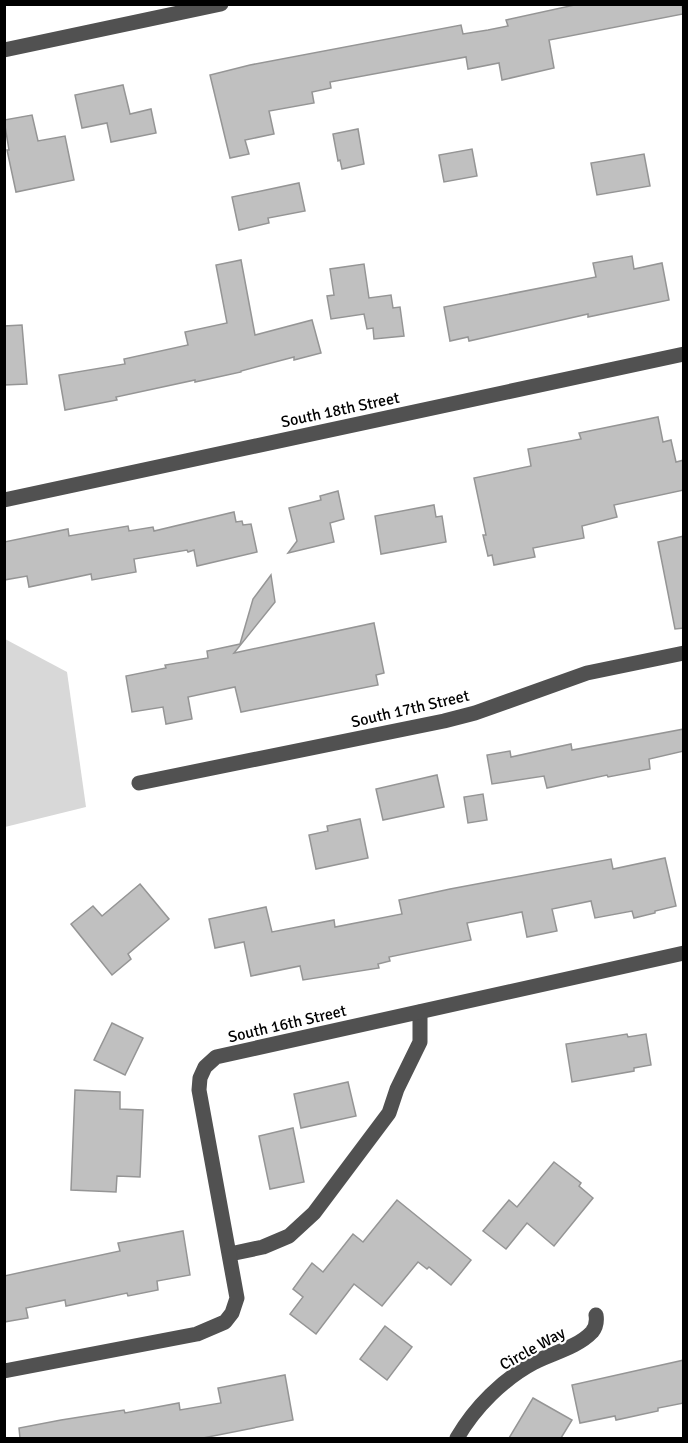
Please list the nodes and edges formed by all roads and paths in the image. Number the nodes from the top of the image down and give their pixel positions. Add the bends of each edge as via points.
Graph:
1 (221, 4) edge
2 (4, 50) edge
3 (684, 354) edge
4 (4, 500) edge
5 (684, 653) edge
6 (139, 783) dead end
7 (684, 953) edge
8 (420, 1012) junction
9 (230, 1254) junction
10 (596, 1315) dead end
11 (4, 1371) edge
12 (457, 1438) edge

1 - 2 street
3 - 4 street, South 18th Street
5 - 6 street, South 17th Street via 587,673 444,721
7 - 8 street, South 16th Street
8 - 9 street via 420,1042 389,1113 314,1213 289,1236
8 - 9 street, South 16th Street via 216,1057 205,1067 199,1090
9 - 11 street, South 16th Street via 237,1298 232,1313 214,1328
10 - 12 street, Circle Way via 591,1333 505,1383

